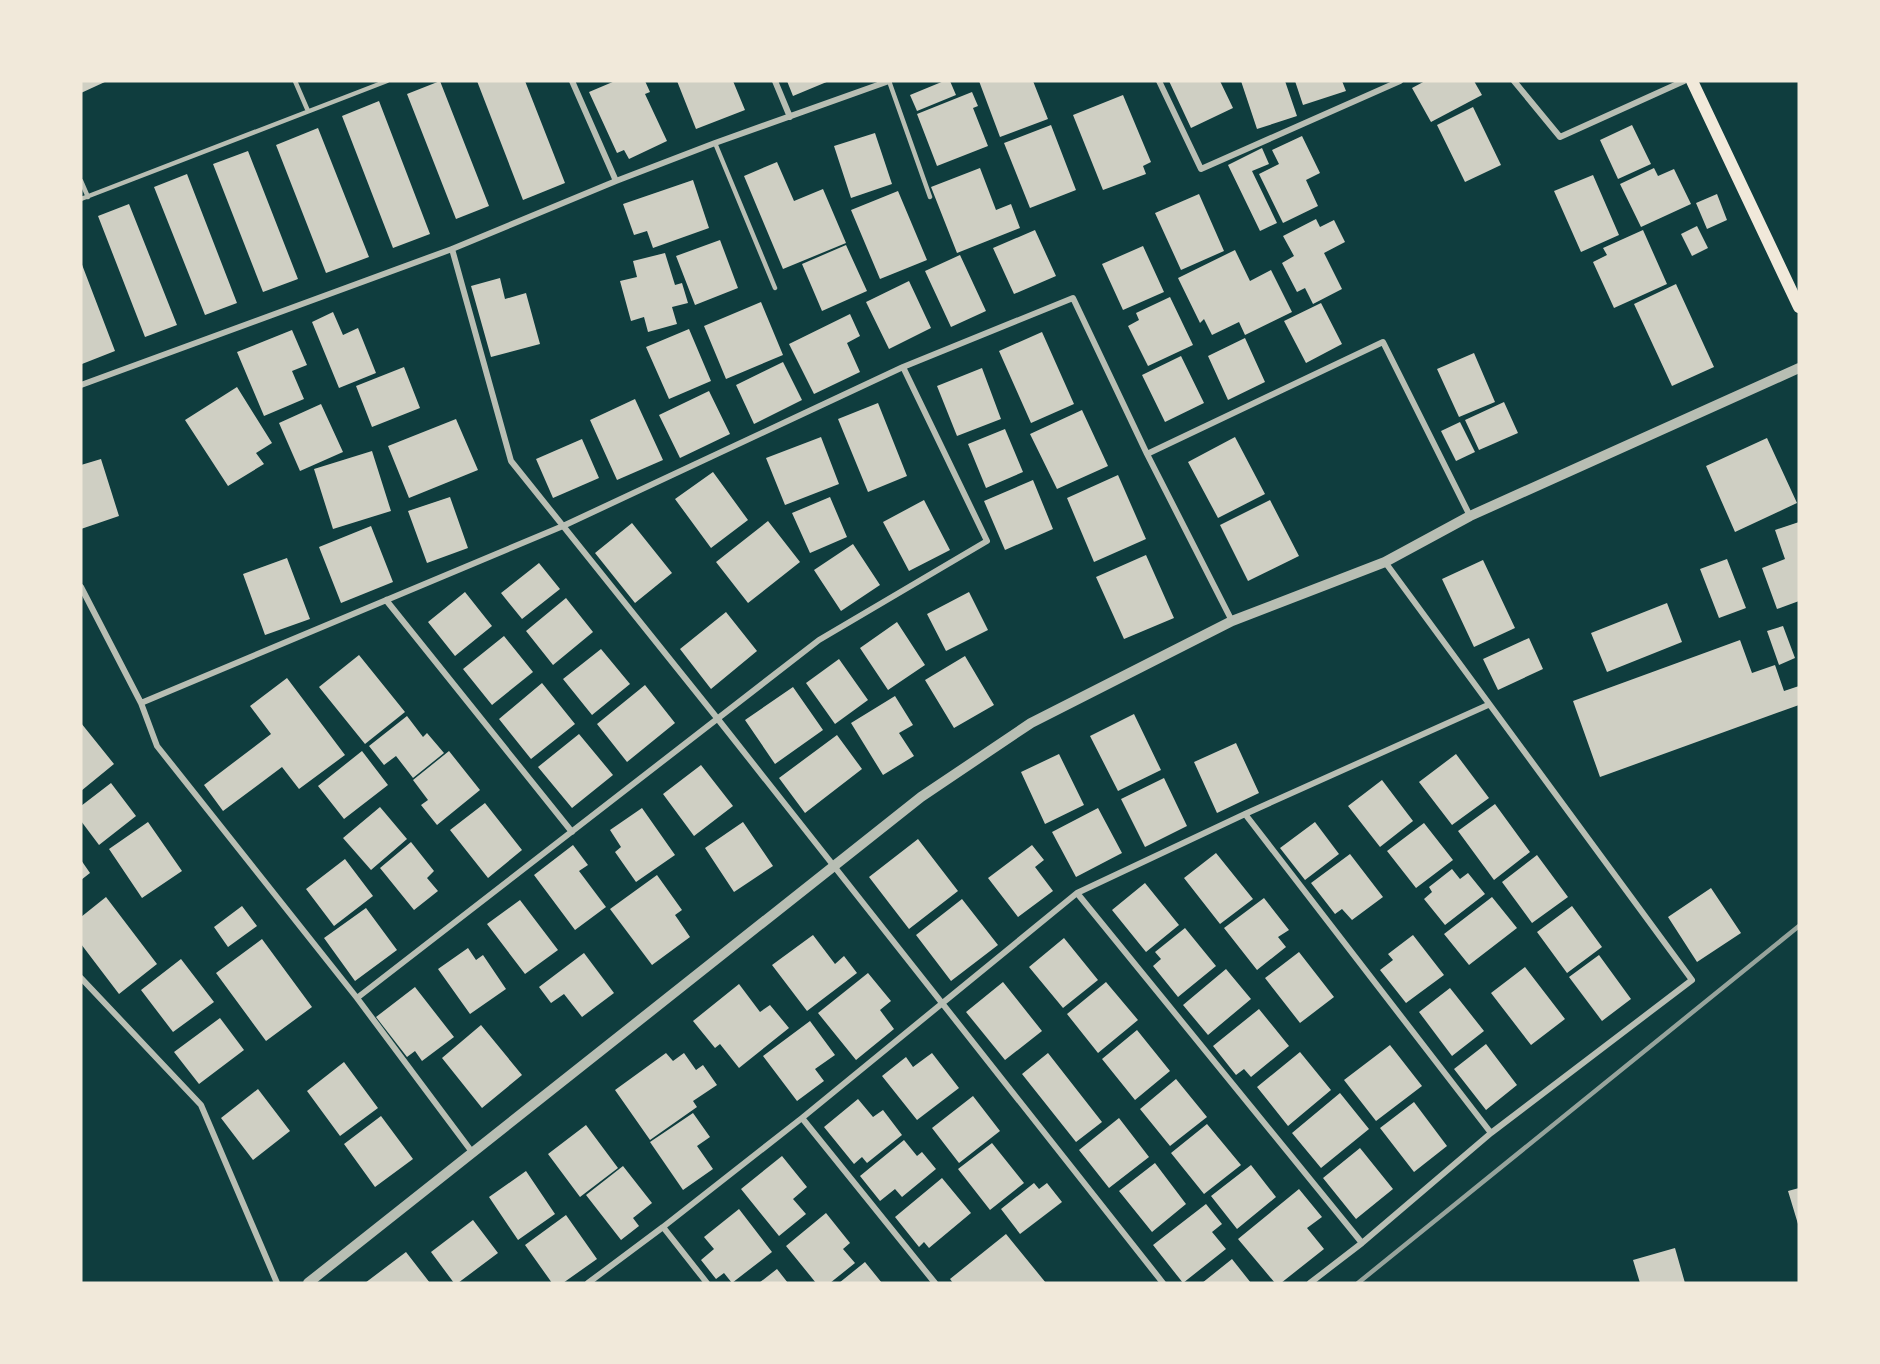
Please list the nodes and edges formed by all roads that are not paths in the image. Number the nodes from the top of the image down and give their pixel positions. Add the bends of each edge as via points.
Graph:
1 (295, 81) edge
2 (387, 81) edge
3 (572, 81) edge
4 (775, 81) edge
5 (889, 81) edge
6 (1159, 81) edge
7 (1400, 81) edge
8 (1514, 81) edge
9 (1684, 81) edge
10 (1692, 81) edge
11 (308, 111) junction
12 (790, 117) junction
13 (715, 143) junction
14 (81, 181) edge
15 (616, 181) junction
16 (88, 196) junction
17 (930, 197) dead end
18 (81, 199) edge
19 (452, 249) junction
20 (775, 288) dead end
21 (1799, 307) edge
22 (903, 367) junction
23 (1799, 368) edge
24 (81, 385) edge
25 (1147, 454) junction
26 (1470, 516) junction
27 (563, 526) junction
28 (1384, 562) junction
29 (81, 587) edge
30 (386, 600) junction
31 (1232, 621) junction
32 (141, 703) junction
33 (1488, 705) junction
34 (717, 718) junction
35 (1245, 814) junction
36 (572, 832) junction
37 (833, 865) junction
38 (1077, 893) junction
39 (81, 978) edge
40 (357, 998) junction
41 (942, 1002) junction
42 (802, 1118) junction
43 (1491, 1133) junction
44 (472, 1152) junction
45 (663, 1227) junction
46 (1362, 1243) junction
47 (278, 1283) edge
48 (308, 1283) edge
49 (588, 1283) edge
50 (707, 1283) edge
51 (935, 1283) edge
52 (1163, 1283) edge
53 (1310, 1283) edge

1 - 11 lane
2 - 11 lane
3 - 15 street
4 - 12 street
5 - 12 street
5 - 17 lane
6 - 7 street via 1201,169
8 - 9 street via 1560,137
10 - 21 main road
11 - 16 lane
12 - 13 street
13 - 15 street
13 - 20 lane
14 - 16 lane
15 - 19 street
16 - 18 lane
19 - 24 street
19 - 27 street via 511,460
22 - 25 street via 1073,298
22 - 27 street
22 - 34 street via 987,541 819,640
23 - 26 street
25 - 26 street via 1383,342
25 - 31 street
26 - 28 street
27 - 30 street
27 - 34 street
28 - 31 street
28 - 33 street
29 - 32 street
30 - 32 street
30 - 36 street
31 - 37 street via 1031,723 921,797
32 - 40 street via 156,746
33 - 35 street
33 - 43 street via 1692,980
34 - 36 street
34 - 37 street
35 - 38 street
35 - 43 street
36 - 40 street
37 - 41 street
37 - 44 street
38 - 41 street
38 - 46 street
39 - 47 street via 201,1105
40 - 44 street
41 - 42 street
41 - 52 street
42 - 45 street
42 - 51 street
43 - 46 street
44 - 48 street
45 - 49 street
45 - 50 street
46 - 53 street

